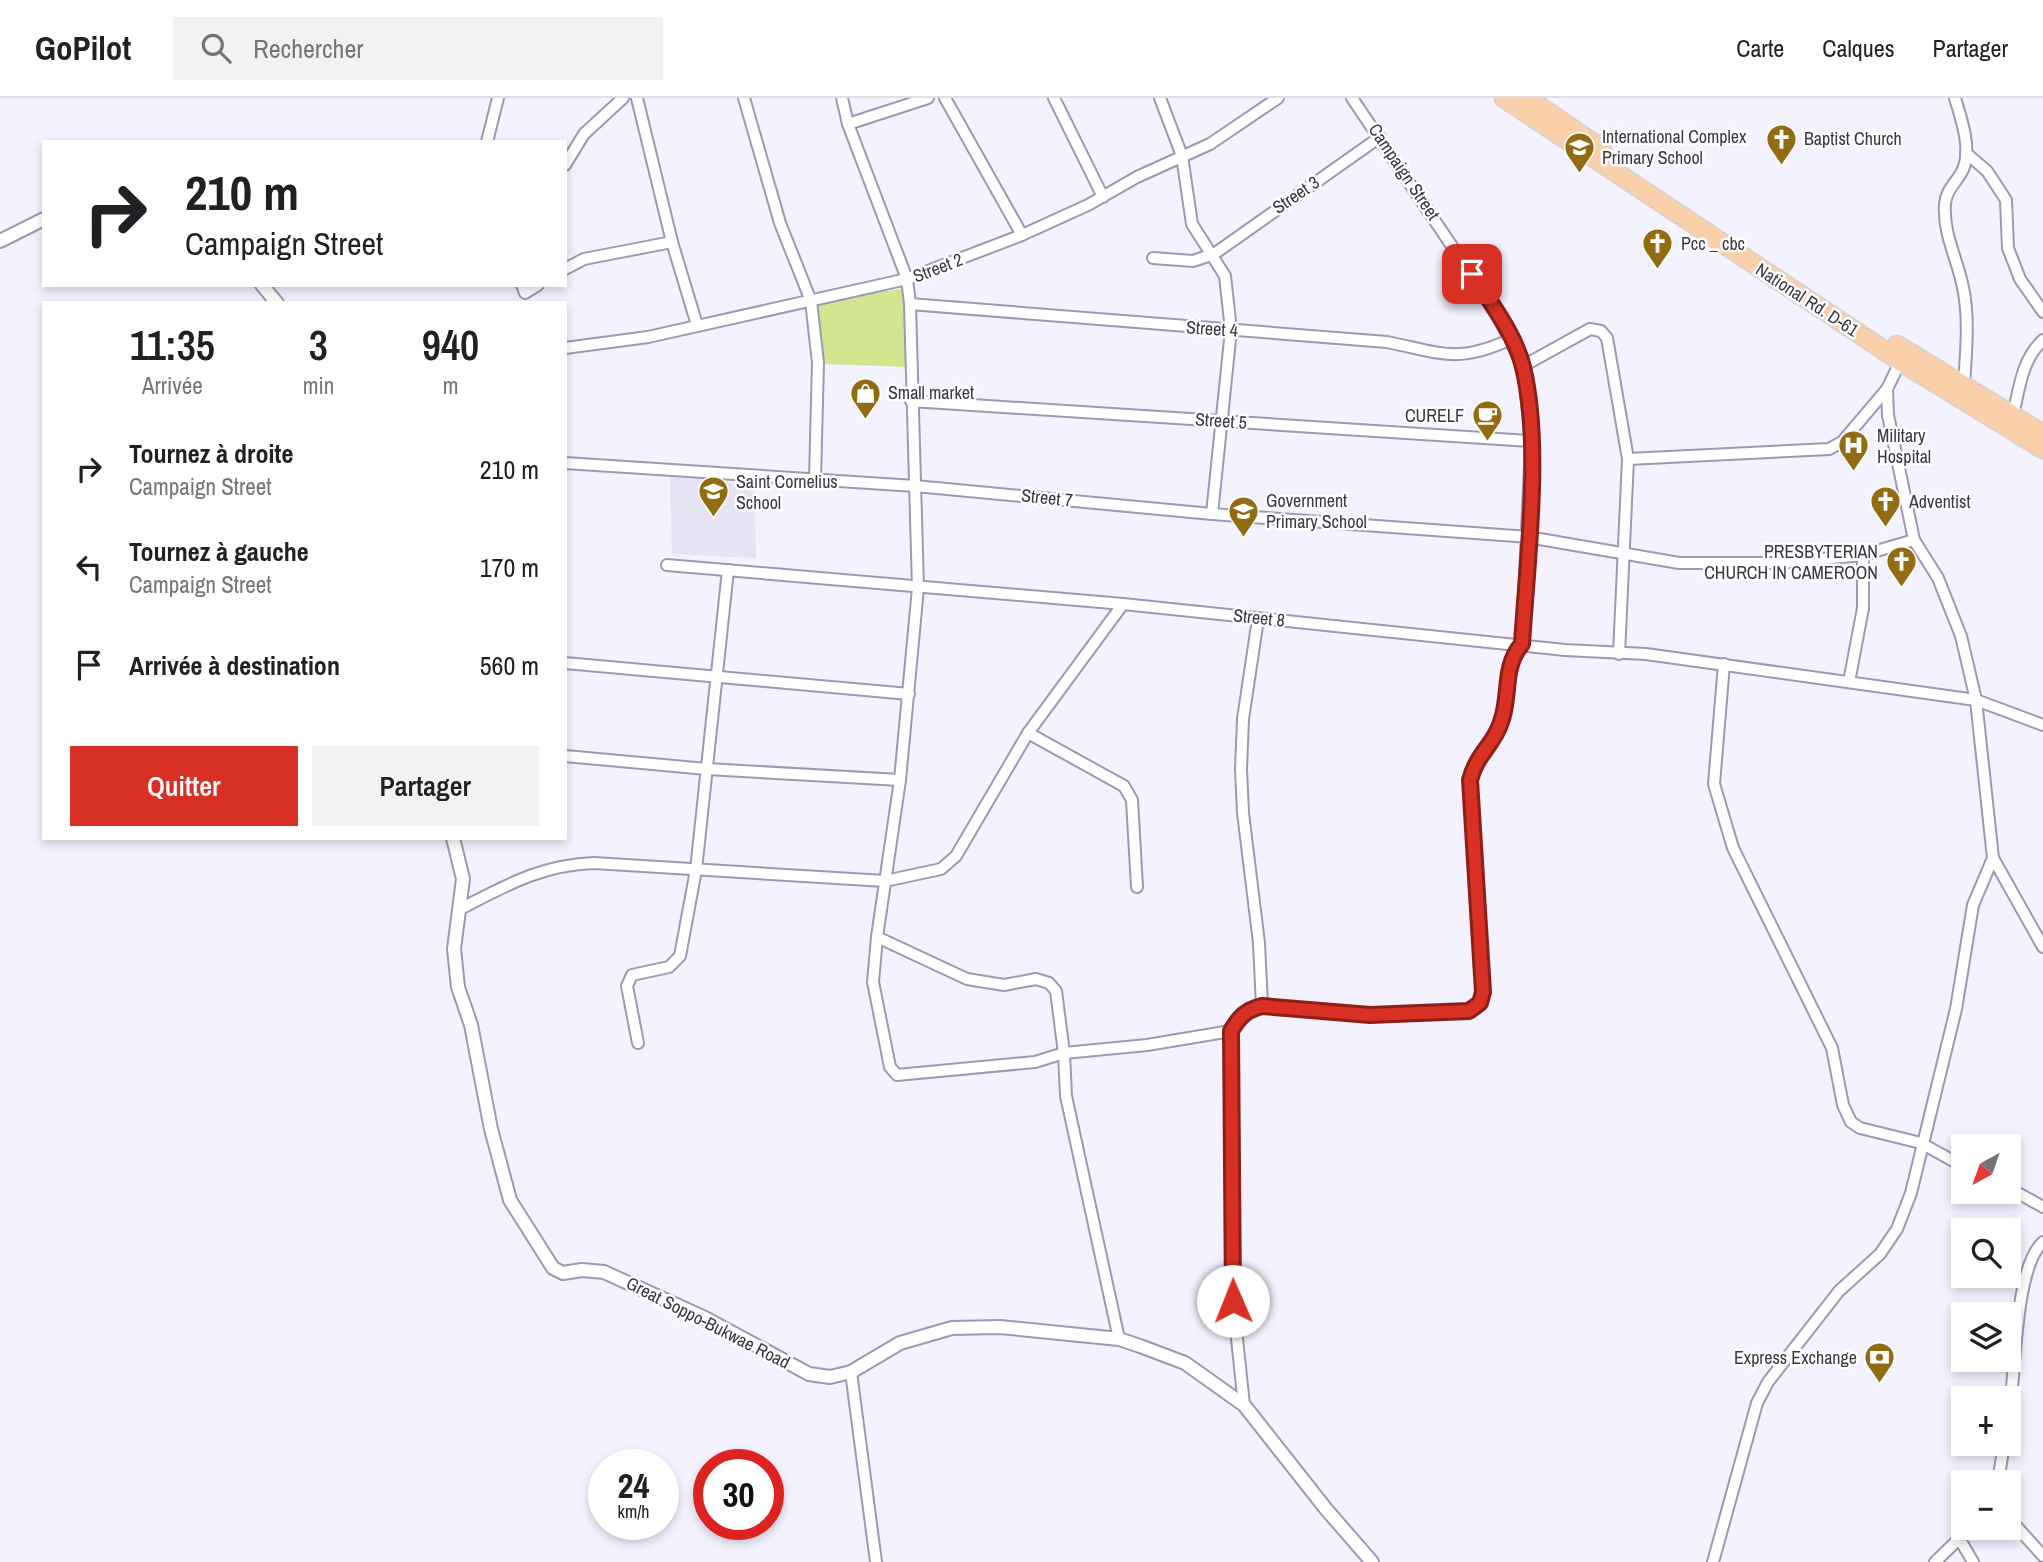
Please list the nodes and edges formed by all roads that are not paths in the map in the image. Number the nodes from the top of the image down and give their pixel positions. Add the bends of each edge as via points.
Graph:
1 (498, 98) edge
2 (623, 98) edge
3 (637, 98) edge
4 (744, 98) edge
5 (842, 98) edge
6 (928, 98) edge
7 (945, 98) edge
8 (1054, 98) edge
9 (1160, 98) edge
10 (1278, 98) edge
11 (1352, 98) edge
12 (1504, 98) edge
13 (1527, 98) edge
14 (1955, 98) edge
15 (848, 124) junction
16 (1380, 137) junction
17 (488, 140) edge
18 (1966, 153) junction
19 (1182, 156) junction
20 (567, 162) edge
21 (1103, 197) junction
22 (42, 220) edge
23 (1022, 235) junction
24 (0, 241) edge
25 (672, 242) junction
26 (1213, 254) junction
27 (1153, 258) dead end
28 (567, 268) edge
29 (907, 279) junction
30 (264, 287) edge
31 (275, 301) edge
32 (811, 301) junction
33 (910, 304) junction
34 (2043, 312) edge
35 (697, 325) junction
36 (1231, 330) junction
37 (1511, 339) junction
38 (2043, 341) edge
39 (567, 348) edge
40 (1903, 356) junction
41 (1523, 366) junction
42 (1964, 385) junction
43 (1887, 389) junction
44 (911, 401) junction
45 (2013, 415) junction
46 (1220, 421) junction
47 (2043, 434) edge
48 (1531, 441) junction
49 (2043, 449) edge
50 (1628, 459) junction
51 (567, 463) edge
52 (815, 478) junction
53 (915, 486) junction
54 (1212, 514) junction
55 (1528, 537) junction
56 (1914, 540) junction
57 (1625, 555) junction
58 (1863, 555) junction
59 (667, 565) dead end
60 (728, 570) junction
61 (918, 588) junction
62 (1123, 604) junction
63 (1258, 619) junction
64 (1522, 644) junction
65 (1619, 654) junction
66 (567, 663) edge
67 (1724, 664) junction
68 (718, 677) junction
69 (1849, 682) junction
70 (909, 694) junction
71 (1976, 700) junction
72 (2043, 725) edge
73 (1028, 733) junction
74 (567, 757) edge
75 (707, 769) junction
76 (900, 780) junction
77 (453, 840) edge
78 (1993, 858) junction
79 (696, 870) junction
80 (885, 881) junction
81 (1137, 887) dead end
82 (460, 909) junction
83 (877, 937) junction
84 (2043, 947) edge
85 (1262, 1006) junction
86 (1231, 1031) junction
87 (638, 1043) dead end
88 (1064, 1053) junction
89 (1921, 1143) junction
90 (1951, 1160) edge
91 (2021, 1195) edge
92 (2043, 1207) edge
93 (2043, 1242) edge
94 (1119, 1339) junction
95 (851, 1372) junction
96 (2012, 1386) edge
97 (1244, 1405) junction
98 (2021, 1531) edge
99 (1957, 1540) edge
100 (1960, 1540) edge
101 (2043, 1556) edge
102 (876, 1562) edge
103 (1372, 1562) edge
104 (1713, 1562) edge
105 (1935, 1562) edge
106 (1973, 1562) edge

1 - 17 street
2 - 20 street via 584,134
3 - 25 street
4 - 32 street via 780,223
5 - 15 street
6 - 15 street
7 - 23 street
8 - 21 street
9 - 19 street
10 - 19 street, Street 2 via 1210,145
11 - 16 street, Campaign Street
12 - 40 highway, National Rd. D-61
13 - 40 highway, National Rd. D-61
14 - 18 street
15 - 29 street
16 - 26 street, Street 3
16 - 37 street, Campaign Street
18 - 34 street via 1987,171 2006,200 2008,248 2020,279
18 - 42 street via 1964,169 1950,185 1945,203 1946,233 1963,285
19 - 21 street, Street 2
19 - 26 street via 1192,224
21 - 23 street, Street 2
22 - 24 street
23 - 29 street, Street 2
25 - 28 street via 584,259
25 - 35 street
26 - 27 street via 1194,261
26 - 36 street via 1225,276
29 - 32 street, Street 2
29 - 33 street
30 - 31 street
32 - 35 street, Street 2
32 - 52 street via 818,363
33 - 36 street, Street 4
33 - 44 street
35 - 39 street, Street 2
36 - 37 street, Street 4 via 1387,342 1460,356 1482,353
36 - 46 street
37 - 41 street, Campaign Street
38 - 45 street via 2026,365
40 - 42 highway, National Rd. D-61
40 - 43 street
40 - 49 highway, National Rd. D-61
41 - 48 street, Campaign Street
41 - 50 street via 1590,329 1601,331 1607,338
42 - 45 highway, National Rd. D-61
43 - 50 street via 1842,442 1829,449
43 - 56 street via 1888,415
44 - 46 street, Street 5
44 - 53 street
45 - 47 highway, National Rd. D-61
46 - 48 street, Street 5
46 - 54 street
48 - 55 street, Campaign Street
50 - 57 street
51 - 52 street, Street 7
52 - 53 street, Street 7
53 - 54 street, Street 7
53 - 61 street
54 - 55 street, Street 7
55 - 57 street, Street 7
55 - 64 street, Campaign Street
56 - 58 street, Street 7
56 - 71 street via 1938,578 1961,636
57 - 58 street, Street 7 via 1679,563 1779,563
57 - 65 street
58 - 69 street via 1863,608
59 - 60 street, Street 8
60 - 61 street, Street 8
60 - 68 street
61 - 62 street, Street 8
61 - 70 street
62 - 63 street, Street 8
62 - 73 street
63 - 64 street, Street 8
63 - 85 street via 1243,719 1241,769
64 - 65 street, Street 8
64 - 85 street, Campaign Street via 1512,655 1501,724 1480,752 1470,780 1480,1003 1469,1011 1370,1015
65 - 67 street, Street 8
66 - 68 street
67 - 69 street, Street 8
67 - 89 street via 1714,784 1733,848 1832,1048 1843,1105 1851,1122
68 - 70 street
68 - 75 street
69 - 71 street, Street 8
70 - 76 street
71 - 72 street, Street 8
71 - 78 street
73 - 80 street via 956,856 941,869
73 - 81 street via 1124,786 1132,800
74 - 75 street
75 - 76 street
75 - 79 street
76 - 80 street
77 - 82 street, Great Soppo-Bukwae Road via 463,879
78 - 84 street
78 - 89 street via 1973,905 1956,1009
79 - 80 street
79 - 82 street via 563,864 525,876
79 - 87 street via 676,963 632,975 627,986
80 - 83 street
82 - 95 street, Great Soppo-Bukwae Road via 454,949 457,987 471,1025 491,1129 510,1200 553,1268 563,1273 604,1272 705,1318 809,1374 830,1377
83 - 88 street via 967,979 1004,985 1036,979 1049,983 1056,991
83 - 88 street via 873,982 890,1067 897,1075 1035,1062
85 - 86 street via 1249,1009
86 - 88 street
86 - 97 street via 1233,1301
88 - 94 street via 1066,1096
89 - 90 street
89 - 104 street via 1898,1229 1881,1254 1839,1291 1768,1382 1757,1403
91 - 92 street
93 - 96 street via 2028,1263
94 - 95 street, Great Soppo-Bukwae Road via 1000,1327 952,1328 900,1343
94 - 97 street, Great Soppo-Bukwae Road via 1185,1363
95 - 102 street
97 - 103 street, Great Soppo-Bukwae Road
98 - 101 street
99 - 105 street
100 - 106 street

